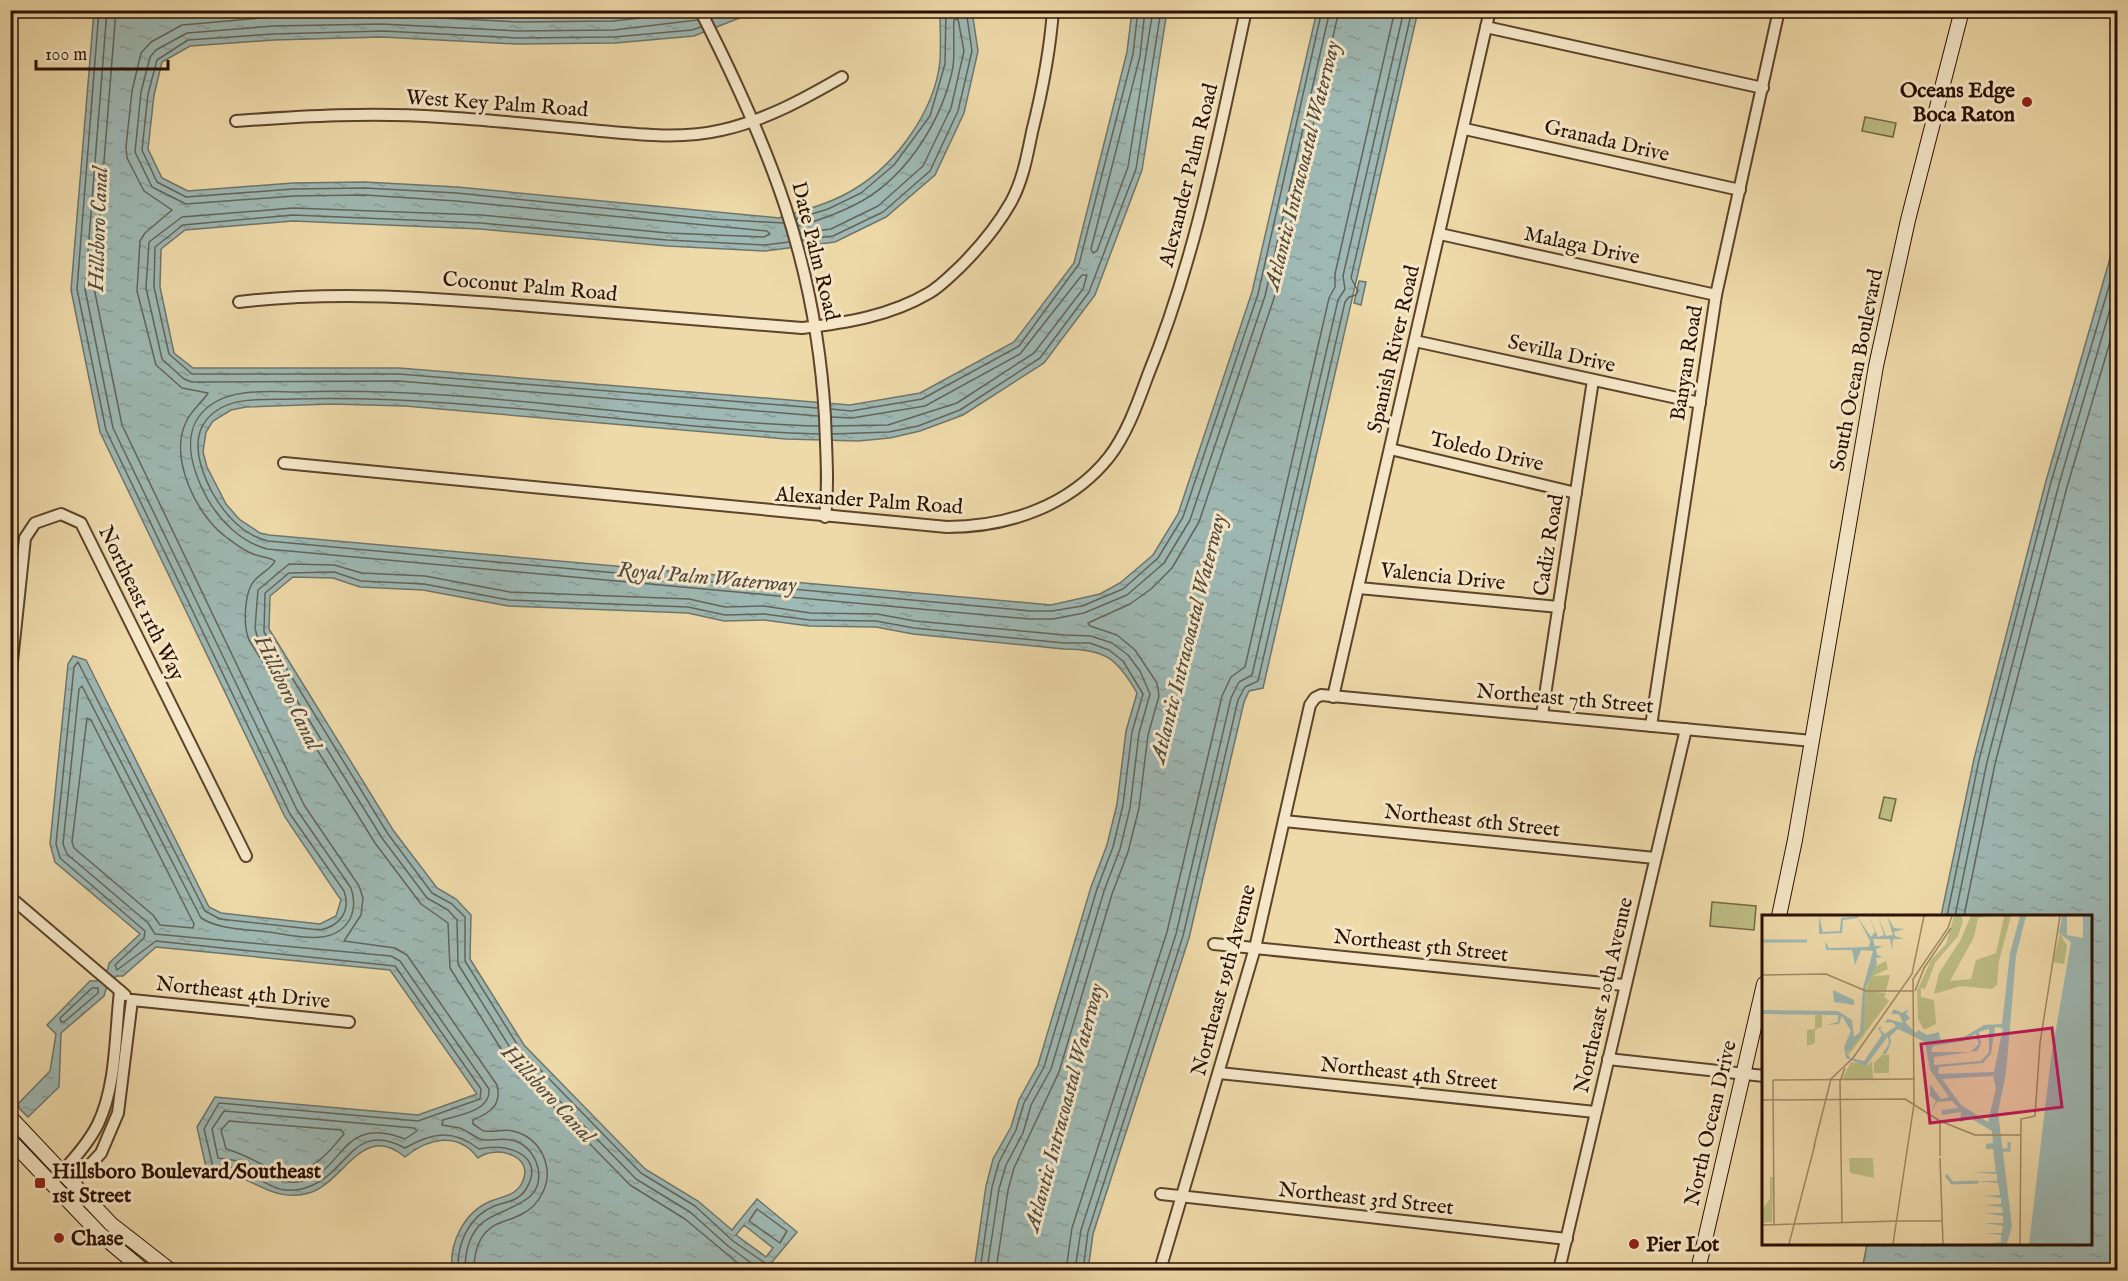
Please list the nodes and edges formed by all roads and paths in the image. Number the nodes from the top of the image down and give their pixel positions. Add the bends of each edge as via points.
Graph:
1 (700, 10) edge
2 (1053, 10) edge
3 (1246, 10) edge
4 (1490, 10) edge
5 (1779, 10) edge
6 (1962, 10) edge
7 (1486, 27) junction
8 (842, 77) dead end
9 (1763, 88) junction
10 (236, 121) dead end
11 (754, 122) junction
12 (1465, 129) junction
13 (1740, 190) junction
14 (1440, 234) junction
15 (1716, 295) junction
16 (239, 302) dead end
17 (817, 326) junction
18 (1415, 341) junction
19 (1593, 380) junction
20 (1700, 403) junction
21 (1390, 449) junction
22 (284, 463) dead end
23 (1576, 493) junction
24 (825, 517) junction
25 (1359, 588) junction
26 (1558, 607) junction
27 (10, 680) edge
28 (1333, 697) junction
29 (1315, 698) joint
30 (1542, 715) junction
31 (1652, 726) junction
32 (1686, 729) junction
33 (1812, 741) junction
34 (1284, 821) junction
35 (246, 856) dead end
36 (1655, 858) junction
37 (10, 897) edge
38 (1779, 915) edge
39 (1214, 944) dead end
40 (1255, 948) junction
41 (1624, 985) junction
42 (116, 987) junction
43 (1762, 992) edge
44 (132, 1000) junction
45 (349, 1022) dead end
46 (1608, 1059) junction
47 (111, 1068) junction
48 (125, 1070) junction
49 (1219, 1073) junction
50 (1743, 1073) junction
51 (1762, 1077) edge
52 (1595, 1112) junction
53 (10, 1117) edge
54 (98, 1124) junction
55 (111, 1132) junction
56 (10, 1140) edge
57 (37, 1168) junction
58 (62, 1172) junction
59 (73, 1184) junction
60 (1161, 1194) dead end
61 (1182, 1197) junction
62 (1567, 1239) junction
63 (143, 1270) edge
64 (170, 1270) edge
65 (1160, 1270) edge
66 (1559, 1270) edge
67 (1698, 1270) edge

1 - 11 street, Date Palm Road
2 - 17 street, Coconut Palm Road via 1048,62 1023,176 997,224 972,255 928,294 883,313
3 - 24 street, Alexander Palm Road via 1191,251 1160,347 1110,456 1064,496 1028,514 998,523 947,527
4 - 7 street, Spanish River Road
5 - 9 street, Banyan Road
6 - 33 main road, South Ocean Boulevard via 1908,220 1876,366
7 - 9 street
7 - 12 street, Spanish River Road
8 - 11 street, West Key Palm Road
9 - 13 street, Banyan Road
10 - 11 street, West Key Palm Road via 381,114 673,135
11 - 17 street, Date Palm Road via 786,203
12 - 13 street, Granada Drive
12 - 14 street, Spanish River Road
13 - 15 street, Banyan Road
14 - 15 street, Malaga Drive
14 - 18 street, Spanish River Road
15 - 20 street, Banyan Road
16 - 17 street, Coconut Palm Road via 276,297 384,296 802,328
17 - 24 street, Date Palm Road via 826,448
18 - 19 street, Sevilla Drive
18 - 21 street, Spanish River Road
19 - 20 street, Sevilla Drive
19 - 23 street, Cadiz Road
20 - 31 street, Banyan Road
21 - 23 street, Toledo Drive
21 - 25 street, Spanish River Road
22 - 24 street, Alexander Palm Road
23 - 26 street, Cadiz Road
25 - 26 street, Valencia Drive
25 - 28 street, Spanish River Road
26 - 30 street, Cadiz Road
27 - 35 street, Northeast 11th Way via 25,538 35,523 61,514 81,524
28 - 29 street, Northeast 7th Street
28 - 30 street, Northeast 7th Street
29 - 34 street, Northeast 19th Avenue via 1310,705
30 - 31 street, Northeast 7th Street
31 - 32 street, Northeast 7th Street
32 - 33 street, Northeast 7th Street
32 - 36 street, Northeast 20th Avenue
33 - 38 main road
34 - 36 street, Northeast 6th Street
34 - 40 street, Northeast 19th Avenue
36 - 41 street, Northeast 20th Avenue
37 - 42 street
39 - 40 street, Northeast 5th Street
40 - 41 street, Northeast 5th Street
40 - 49 street, Northeast 19th Avenue
41 - 46 street, Northeast 20th Avenue
42 - 44 street
42 - 47 street
43 - 50 main road, North Ocean Drive
44 - 45 street, Northeast 4th Drive
44 - 48 street
46 - 50 street
46 - 52 street, Northeast 20th Avenue
47 - 48 street
47 - 54 street via 109,1091
48 - 55 street
49 - 52 street, Northeast 4th Street
49 - 61 street, Northeast 19th Avenue
50 - 51 street
50 - 67 main road, North Ocean Drive
52 - 62 street, Northeast 20th Avenue
53 - 58 main road
54 - 55 street
54 - 58 street
55 - 59 street via 101,1153
56 - 57 main road
57 - 59 main road via 60,1182
57 - 63 main road via 100,1234
58 - 59 main road
59 - 64 main road via 111,1224
60 - 61 street, Northeast 3rd Street
61 - 62 street, Northeast 3rd Street
61 - 65 street, Northeast 19th Avenue
62 - 66 street, Northeast 20th Avenue

